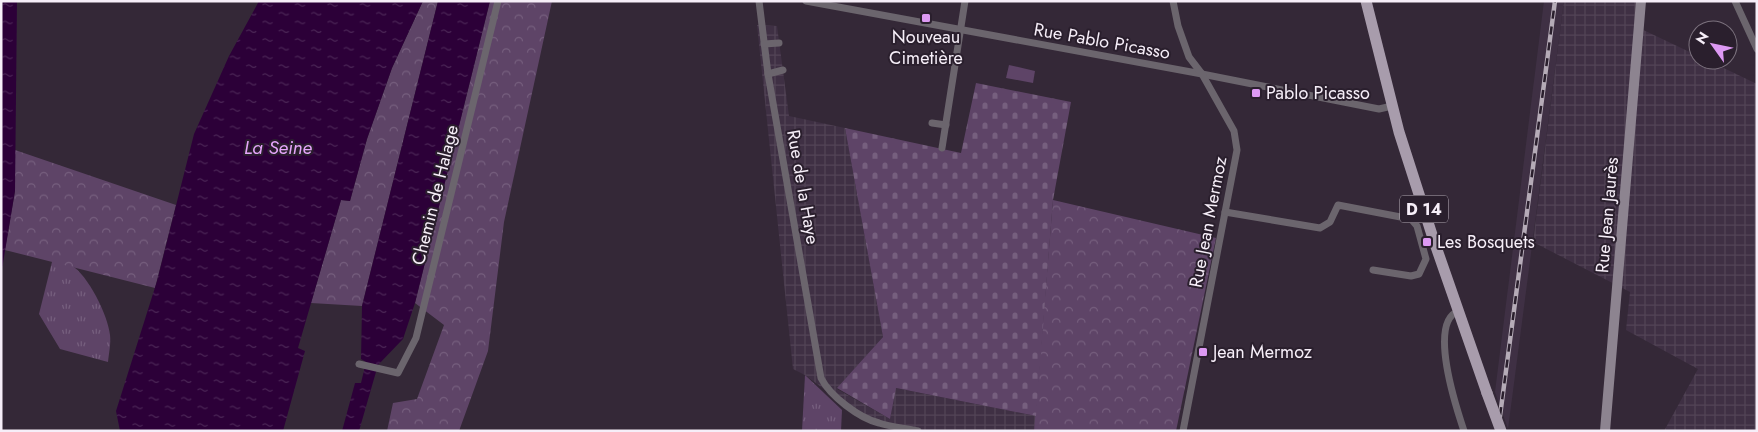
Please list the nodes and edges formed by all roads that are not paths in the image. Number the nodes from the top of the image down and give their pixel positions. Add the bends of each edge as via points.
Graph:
1 (498, 1) edge
2 (759, 1) edge
3 (806, 1) edge
4 (965, 1) edge
5 (1173, 1) edge
6 (1366, 1) edge
7 (1641, 1) edge
8 (1735, 1) edge
9 (960, 30) junction
10 (779, 43) dead end
11 (764, 44) junction
12 (1757, 49) edge
13 (783, 70) dead end
14 (768, 74) junction
15 (1202, 74) junction
16 (1392, 106) junction
17 (932, 123) dead end
18 (946, 125) junction
19 (942, 148) dead end
20 (1225, 212) junction
21 (1372, 270) dead end
22 (1459, 311) junction
23 (360, 364) dead end
24 (918, 431) edge
25 (1183, 431) edge
26 (1464, 431) edge
27 (1501, 431) edge
28 (1605, 431) edge

1 - 23 street, Chemin de Halage via 416,338 398,373
2 - 11 street, Rue de la Haye
3 - 9 street, Rue Pablo Picasso
4 - 9 street
5 - 15 street, Rue Jean Mermoz via 1187,51
6 - 16 main road, D 14
7 - 28 main road, Rue Jean Jaurès
8 - 12 street
9 - 15 street, Rue Pablo Picasso
9 - 18 street
10 - 11 street
11 - 14 street, Rue de la Haye
13 - 14 street
14 - 24 street, Rue de la Haye via 821,378 826,388 840,401 877,423
15 - 16 street, Rue Pablo Picasso via 1379,109
15 - 20 street, Rue Jean Mermoz via 1234,131 1237,150
16 - 22 main road, D 14
17 - 18 street
18 - 19 street
20 - 21 street via 1320,228 1330,222 1338,205 1411,219 1417,226 1426,259 1419,274 1411,276
20 - 25 street, Rue Jean Mermoz
22 - 26 street via 1451,316 1448,323 1445,358 1450,389
22 - 27 main road, D 14, bridge

